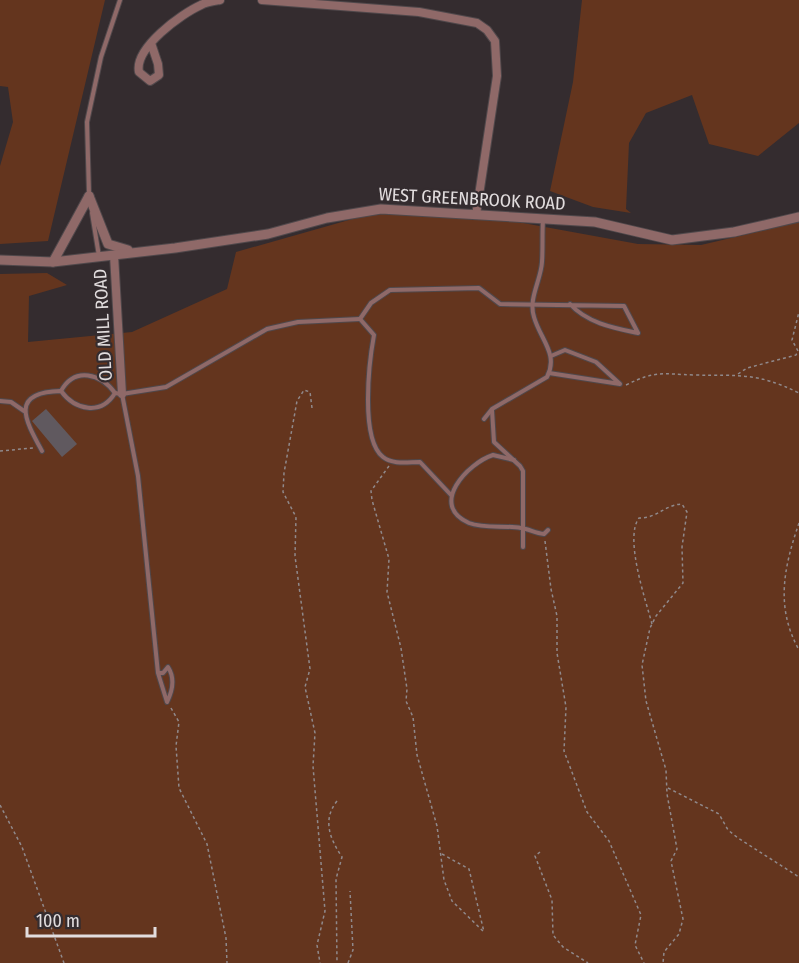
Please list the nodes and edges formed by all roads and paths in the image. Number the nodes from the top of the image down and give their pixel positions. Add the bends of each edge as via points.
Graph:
1 (120, 0) edge
2 (220, 0) edge
3 (262, 0) edge
4 (151, 44) dead end
5 (89, 196) junction
6 (476, 214) junction
7 (799, 217) edge
8 (543, 219) junction
9 (151, 250) junction
10 (114, 255) junction
11 (99, 257) junction
12 (0, 260) edge
13 (53, 262) junction
14 (532, 303) junction
15 (570, 304) junction
16 (799, 312) edge
17 (360, 319) junction
18 (551, 356) junction
19 (549, 373) junction
20 (738, 374) junction
21 (625, 385) dead end
22 (61, 391) junction
23 (799, 393) edge
24 (118, 394) junction
25 (0, 401) edge
26 (312, 408) dead end
27 (492, 410) junction
28 (24, 411) junction
29 (484, 419) dead end
30 (0, 451) edge
31 (42, 451) joint
32 (514, 460) junction
33 (393, 461) junction
34 (451, 495) junction
35 (799, 523) edge
36 (524, 528) junction
37 (548, 530) dead end
38 (544, 534) junction
39 (524, 547) dead end
40 (652, 624) junction
41 (799, 650) edge
42 (158, 673) junction
43 (167, 702) junction
44 (667, 786) junction
45 (337, 801) dead end
46 (0, 806) edge
47 (540, 852) dead end
48 (441, 853) junction
49 (799, 877) edge
50 (350, 891) dead end
51 (64, 963) edge
52 (227, 963) edge
53 (320, 963) edge
54 (337, 963) edge
55 (348, 963) edge
56 (588, 963) edge
57 (644, 963) edge
58 (663, 963) edge

1 - 5 lane via 101,57 87,122
2 - 4 street via 201,4 161,32
3 - 6 street via 420,12 477,23 487,30 495,41 497,76
5 - 9 street via 108,244 121,250
5 - 11 lane
5 - 13 street
6 - 8 street, WEST GREENBROOK ROAD
6 - 9 street, WEST GREENBROOK ROAD via 369,210 268,234
7 - 8 street, WEST GREENBROOK ROAD via 708,237 672,240 603,223
8 - 14 lane via 542,263
9 - 10 street, WEST GREENBROOK ROAD
10 - 11 street, WEST GREENBROOK ROAD
10 - 24 street, OLD MILL ROAD
11 - 13 street, WEST GREENBROOK ROAD
12 - 13 street, WEST GREENBROOK ROAD
14 - 15 lane
14 - 17 lane via 500,304 479,288 390,290 371,303
14 - 18 lane via 533,316
15 - 15 lane via 578,313 606,326 638,333 624,306
16 - 20 path via 792,340 796,355
17 - 24 lane via 298,322 267,329 166,387
17 - 33 lane via 374,335 370,434 384,457
18 - 19 lane
18 - 19 lane via 565,350 596,362 620,384
19 - 27 lane
20 - 21 path via 648,374
20 - 23 path via 767,378
22 - 24 lane via 80,408 93,408
22 - 24 lane via 72,380 90,374 101,378
22 - 28 lane via 37,395
24 - 42 lane via 138,476
25 - 28 lane via 11,402
26 - 53 path via 310,392 304,390 297,401 283,492 296,517 295,556 310,669 305,687 315,733 313,766 325,911 317,945
27 - 29 lane
27 - 32 lane via 494,442
28 - 31 lane
30 - 31 path
32 - 34 lane via 501,455 486,457 455,484
32 - 36 lane via 520,465 525,483
33 - 34 lane via 420,462
33 - 48 path via 371,491 372,500 388,559 387,592 401,648 406,700 413,717 417,755
34 - 36 lane via 455,508 470,523
35 - 41 path via 784,566 784,581 787,622
36 - 38 lane
36 - 39 lane
37 - 38 lane
38 - 57 path via 564,688 564,751 587,812 609,841 641,915 635,945
40 - 40 path via 635,553 634,526 639,518 651,519 670,506 682,504 687,512 682,547 683,583
40 - 44 path via 642,665 644,688
42 - 43 lane
42 - 43 lane via 168,667 173,676
43 - 52 path via 179,722 179,788 207,844 225,929
44 - 49 path via 719,814 738,838
44 - 58 path via 677,849 671,861 683,919 679,934 664,952
45 - 54 path via 328,819 331,837 342,857 336,879
46 - 51 path via 22,847
47 - 56 path via 535,856 552,900 553,935
48 - 48 path via 444,880 452,901 485,933 472,873
50 - 55 path via 353,950

